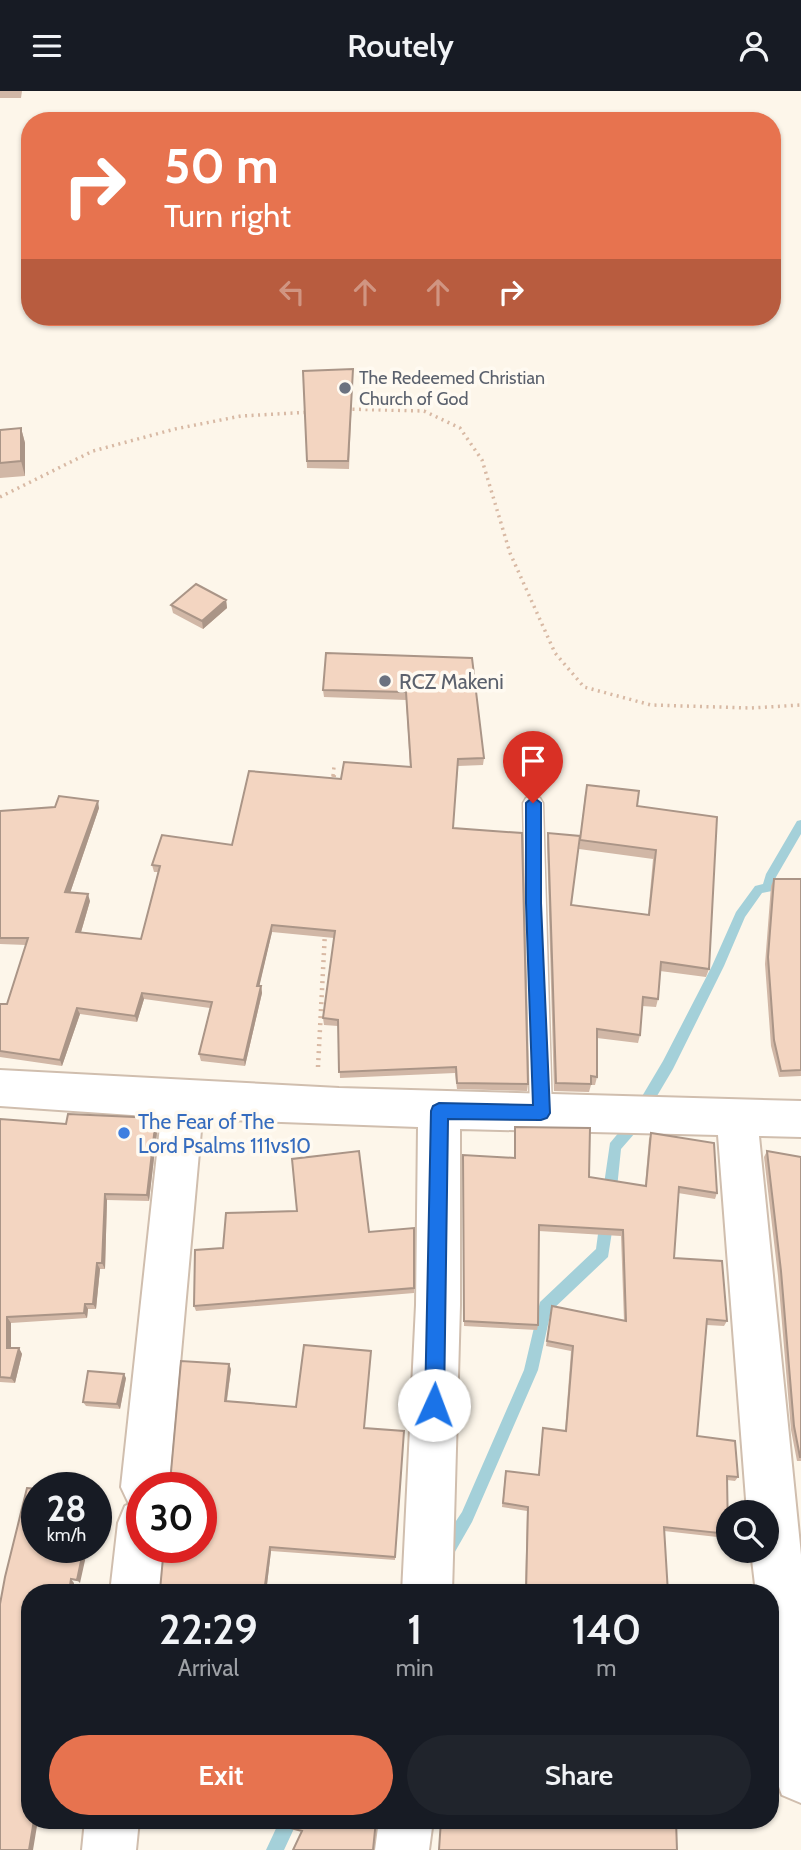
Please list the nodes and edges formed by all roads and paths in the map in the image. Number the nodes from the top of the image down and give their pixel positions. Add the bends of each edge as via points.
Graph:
1 (344, 409) edge
2 (318, 411) edge
3 (0, 497) edge
4 (801, 705) edge
5 (334, 767) dead end
6 (332, 788) edge
7 (533, 803) dead end
8 (325, 931) edge
9 (0, 1088) edge
10 (183, 1100) junction
11 (316, 1104) junction
12 (439, 1111) junction
13 (541, 1113) junction
14 (737, 1117) junction
15 (801, 1119) edge
16 (146, 1472) edge
17 (138, 1563) edge
18 (136, 1584) edge
19 (427, 1584) edge
20 (801, 1776) edge
21 (112, 1829) edge
22 (405, 1829) edge
23 (109, 1850) edge
24 (402, 1850) edge

1 - 4 path via 424,411 460,428 482,460 510,553 555,653 584,687 651,705
2 - 3 path via 241,416 93,451
5 - 6 path
7 - 13 lane
8 - 11 path
9 - 10 street
10 - 11 street
10 - 16 street
11 - 12 street
12 - 13 street
12 - 19 street via 438,1305
13 - 14 street
14 - 15 street
14 - 20 street via 766,1462
17 - 18 street
21 - 23 street
22 - 24 street

